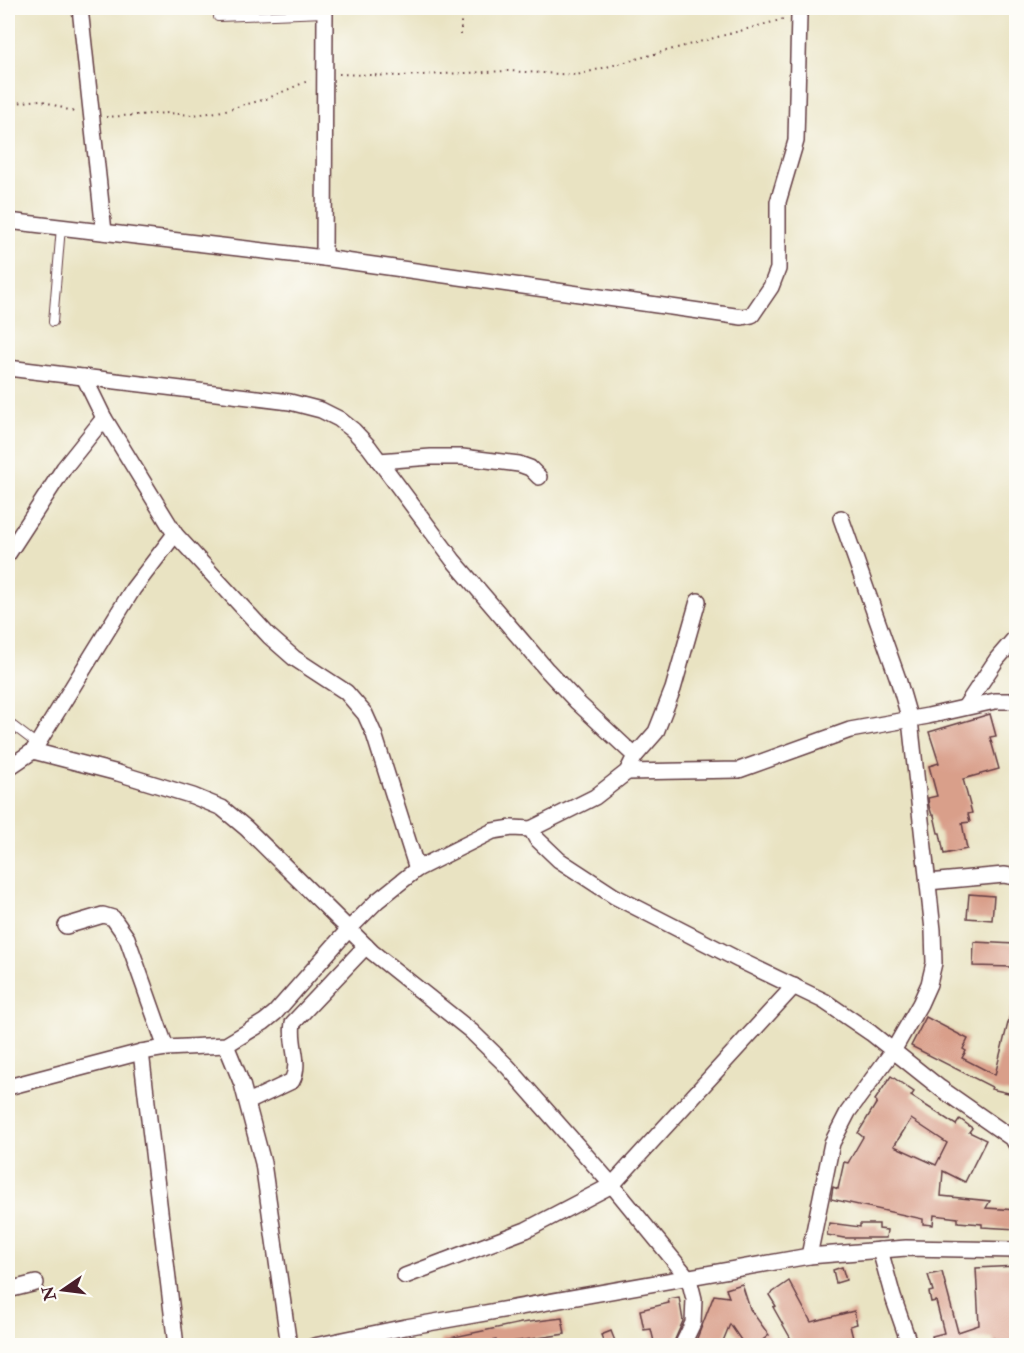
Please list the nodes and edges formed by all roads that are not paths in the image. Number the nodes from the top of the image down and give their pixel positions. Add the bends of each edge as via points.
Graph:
1 (80, 8) edge
2 (325, 10) edge
3 (800, 11) edge
4 (218, 17) dead end
5 (8, 221) edge
6 (61, 228) junction
7 (104, 232) junction
8 (324, 258) junction
9 (53, 322) dead end
10 (8, 368) edge
11 (84, 377) junction
12 (104, 418) junction
13 (379, 461) junction
14 (539, 477) dead end
15 (841, 518) dead end
16 (176, 534) junction
17 (8, 554) edge
18 (698, 601) dead end
19 (1017, 637) edge
20 (1017, 701) edge
21 (965, 707) junction
22 (910, 720) junction
23 (8, 722) edge
24 (35, 748) junction
25 (635, 756) junction
26 (8, 768) edge
27 (627, 772) junction
28 (531, 829) junction
29 (417, 869) junction
30 (1017, 877) edge
31 (928, 882) junction
32 (66, 926) dead end
33 (348, 930) junction
34 (366, 946) junction
35 (794, 986) junction
36 (226, 1045) junction
37 (166, 1048) junction
38 (893, 1051) junction
39 (141, 1052) junction
40 (8, 1087) edge
41 (248, 1102) junction
42 (1015, 1138) edge
43 (612, 1185) junction
44 (880, 1250) junction
45 (1017, 1250) edge
46 (809, 1256) junction
47 (405, 1276) dead end
48 (689, 1278) junction
49 (36, 1283) dead end
50 (8, 1290) edge
51 (353, 1342) edge
52 (176, 1346) edge
53 (289, 1346) edge
54 (314, 1346) edge
55 (682, 1346) edge
56 (910, 1346) edge

1 - 7 street
2 - 4 lane
2 - 8 street
3 - 8 street via 796,141 778,202 778,269 753,315 742,317
5 - 6 street
6 - 7 street
6 - 9 lane
7 - 8 street
10 - 11 street
11 - 12 street
11 - 13 street via 290,402 321,410 353,430
12 - 16 street
12 - 17 street via 64,468
13 - 14 street via 462,457 519,464
13 - 25 street via 453,560 547,670
15 - 22 street
16 - 24 street via 133,589
16 - 29 street via 269,636 294,658 346,692 365,714
18 - 25 street via 673,689 656,732
19 - 21 street
20 - 21 street
21 - 22 street
22 - 27 street via 850,730 739,770
22 - 31 street
23 - 24 lane
24 - 26 street
24 - 33 street via 183,792 222,808
25 - 27 street
27 - 28 street via 595,797
28 - 29 street via 493,831
28 - 35 street via 559,860 614,896
29 - 33 street
30 - 31 street
31 - 38 street via 934,963 920,1004
32 - 37 street via 103,915 113,918 127,938
33 - 34 street
33 - 36 street via 274,1013
34 - 41 street via 293,1023 291,1036 297,1063 292,1081
34 - 43 street via 490,1048
35 - 38 street via 824,1001
35 - 43 street
36 - 37 street
36 - 41 street
37 - 39 street
38 - 42 street
38 - 46 street via 848,1112 832,1143
39 - 40 street
39 - 52 street
41 - 53 street via 263,1163
43 - 47 street via 526,1230
43 - 48 street
44 - 45 street
44 - 46 street
44 - 56 street
46 - 48 street
48 - 51 street via 406,1327
48 - 55 street via 694,1299 693,1323
49 - 50 street
51 - 54 street

